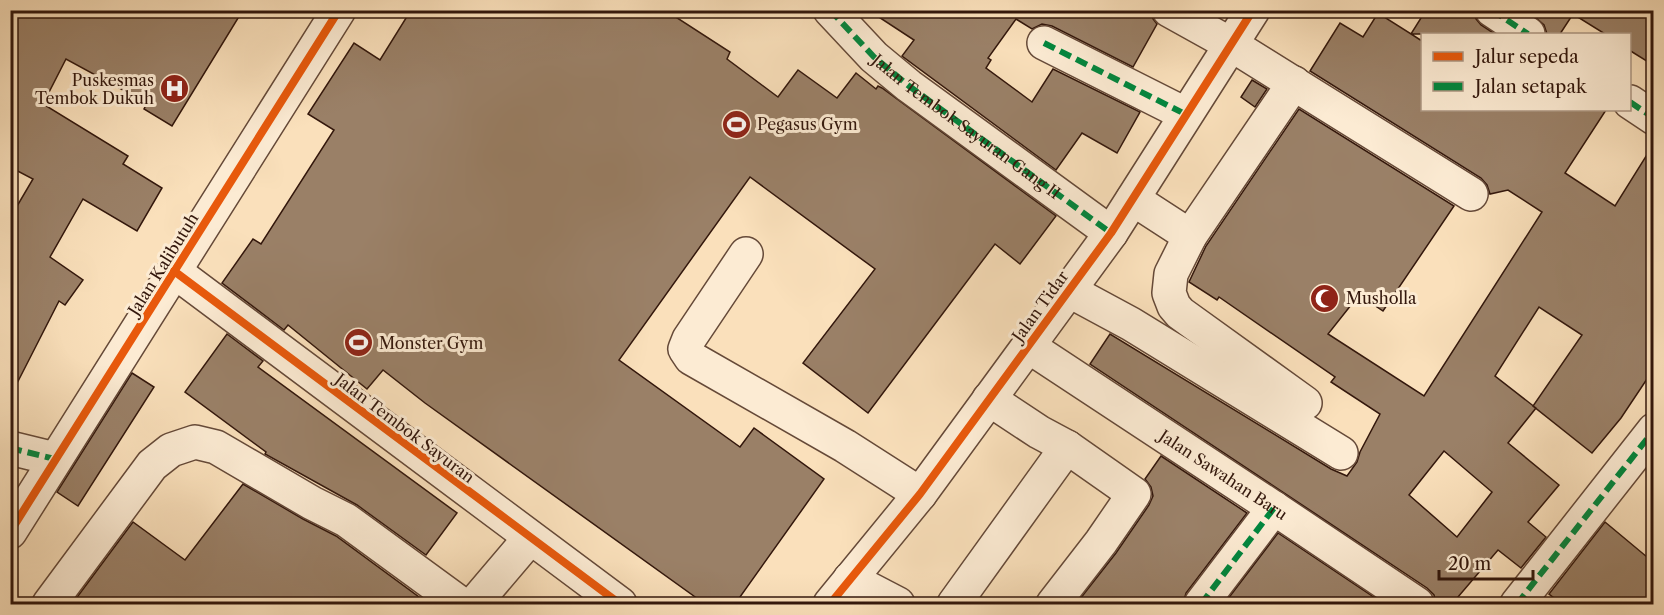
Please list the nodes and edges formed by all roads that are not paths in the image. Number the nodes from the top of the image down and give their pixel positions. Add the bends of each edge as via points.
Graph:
1 (339, 10) edge
2 (830, 10) edge
3 (1169, 10) edge
4 (1253, 10) edge
5 (1492, 10) edge
6 (1526, 33) edge
7 (1044, 43) dead end
8 (1232, 45) junction
9 (1294, 83) junction
10 (1631, 103) edge
11 (1185, 114) junction
12 (1653, 118) edge
13 (1471, 194) dead end
14 (1132, 199) junction
15 (1111, 233) junction
16 (1190, 236) junction
17 (746, 254) dead end
18 (174, 271) junction
19 (1068, 290) junction
20 (1028, 346) junction
21 (990, 399) junction
22 (1305, 403) dead end
23 (1653, 430) edge
24 (1067, 447) junction
25 (10, 448) edge
26 (1341, 453) dead end
27 (55, 459) junction
28 (920, 494) junction
29 (1274, 508) junction
30 (10, 532) edge
31 (530, 538) junction
32 (850, 579) junction
33 (49, 604) edge
34 (461, 604) edge
35 (474, 604) edge
36 (620, 604) edge
37 (830, 604) edge
38 (898, 604) edge
39 (954, 604) edge
40 (1053, 604) edge
41 (1202, 604) edge
42 (1417, 604) edge
43 (1518, 604) edge

1 - 18 street, Jalan Kalibutuh
2 - 15 street, Jalan Tembok Sayuran Gang II via 874,57 909,86
3 - 8 street
4 - 8 street, Jalan Tidar
5 - 6 street
7 - 11 street
8 - 9 street
8 - 11 street, Jalan Tidar
9 - 13 street
9 - 16 street
10 - 12 street
11 - 14 street, Jalan Tidar
14 - 15 street, Jalan Tidar
14 - 16 street
15 - 19 street, Jalan Tidar
16 - 22 street via 1171,274 1169,293 1174,306
17 - 28 street via 689,339 685,349 691,358
18 - 27 street, Jalan Kalibutuh
18 - 31 street, Jalan Tembok Sayuran
19 - 20 street, Jalan Tidar
19 - 26 street via 1131,324
20 - 21 street, Jalan Tidar
20 - 29 street, Jalan Sawahan Baru
21 - 24 street
21 - 28 street, Jalan Tidar
23 - 43 street
24 - 39 street
24 - 40 street via 1134,494
25 - 27 street
27 - 30 street, Jalan Kalibutuh
28 - 32 street, Jalan Tidar
29 - 41 street
29 - 42 street, Jalan Sawahan Baru
31 - 35 street
31 - 36 street, Jalan Tembok Sayuran
32 - 37 street, Jalan Tidar
32 - 38 street
33 - 34 street via 152,465 171,450 195,442 216,447 345,520

